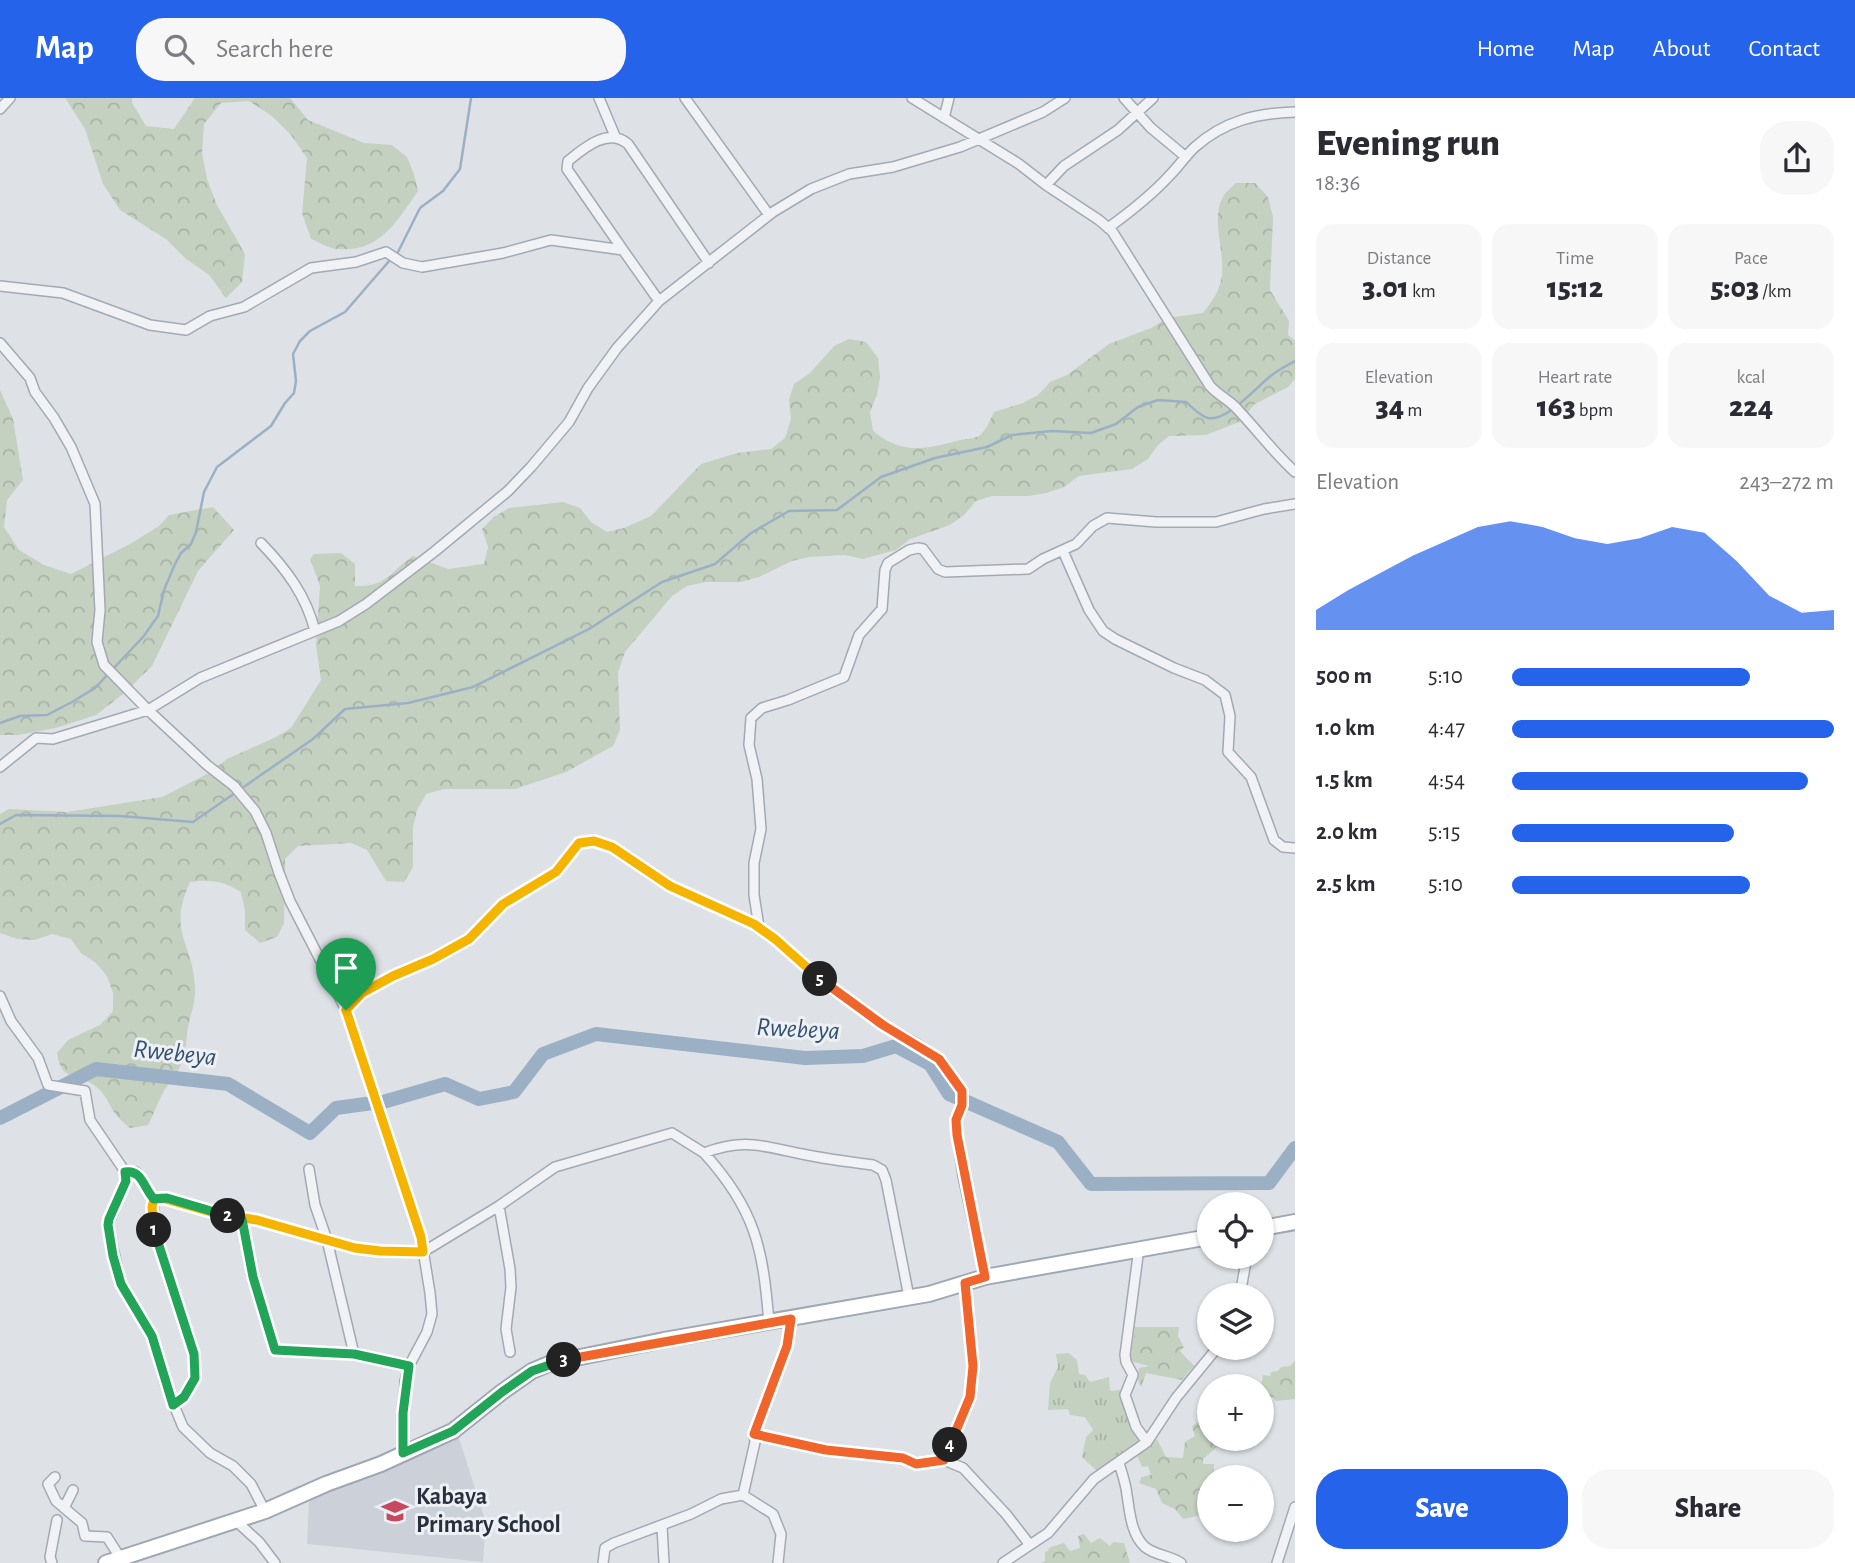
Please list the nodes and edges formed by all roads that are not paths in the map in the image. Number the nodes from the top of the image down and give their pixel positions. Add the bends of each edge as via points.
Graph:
1 (10, 98) edge
2 (599, 98) edge
3 (685, 98) edge
4 (912, 98) edge
5 (949, 98) edge
6 (1065, 98) edge
7 (1124, 98) edge
8 (1153, 98) edge
9 (0, 109) edge
10 (1137, 112) junction
11 (1295, 112) edge
12 (944, 118) junction
13 (615, 136) junction
14 (978, 139) junction
15 (1186, 157) junction
16 (1046, 185) junction
17 (769, 215) junction
18 (1108, 228) junction
19 (623, 250) junction
20 (709, 263) junction
21 (0, 286) edge
22 (659, 301) junction
23 (0, 343) edge
24 (1295, 472) edge
25 (1295, 504) edge
26 (261, 543) dead end
27 (1063, 551) junction
28 (315, 631) junction
29 (148, 710) junction
30 (0, 767) edge
31 (1295, 848) edge
32 (759, 927) junction
33 (0, 996) edge
34 (346, 1010) junction
35 (704, 1153) junction
36 (309, 1169) dead end
37 (125, 1172) junction
38 (154, 1199) junction
39 (499, 1206) junction
40 (242, 1219) junction
41 (1295, 1222) edge
42 (1274, 1226) edge
43 (1197, 1239) edge
44 (327, 1240) junction
45 (1139, 1248) junction
46 (423, 1252) junction
47 (985, 1277) junction
48 (965, 1283) junction
49 (909, 1297) junction
50 (791, 1319) junction
51 (769, 1323) junction
52 (510, 1352) dead end
53 (354, 1354) junction
54 (1207, 1360) edge
55 (409, 1366) junction
56 (173, 1405) junction
57 (754, 1434) junction
58 (1147, 1442) junction
59 (403, 1453) junction
60 (944, 1460) junction
61 (1119, 1463) junction
62 (55, 1476) dead end
63 (73, 1490) dead end
64 (744, 1495) junction
65 (65, 1506) junction
66 (1295, 1507) edge
67 (265, 1511) junction
68 (57, 1520) dead end
69 (235, 1520) junction
70 (662, 1526) junction
71 (1030, 1545) junction
72 (114, 1561) edge
73 (52, 1563) edge
74 (275, 1563) edge
75 (603, 1563) edge
76 (664, 1563) edge
77 (778, 1563) edge
78 (1003, 1563) edge
79 (1181, 1563) edge
80 (1277, 1563) edge

1 - 9 street
2 - 13 street
3 - 17 street
4 - 12 street
5 - 12 street
6 - 14 street
7 - 10 street
8 - 10 street
10 - 15 street
10 - 16 street via 1064,166
11 - 15 street via 1246,117 1223,127
12 - 14 street
13 - 19 street via 603,138 566,165
13 - 20 street via 628,144
14 - 16 street
14 - 17 street via 893,167 849,174 811,189
15 - 18 street via 1142,202
16 - 18 street
17 - 20 street
18 - 24 street via 1210,386 1235,406
19 - 21 street via 551,240 422,267 403,263 386,252 356,262 311,268 244,307 209,316 186,330 150,325 63,293
19 - 22 street
20 - 22 street
22 - 28 street via 617,348 569,422 508,491 366,604
23 - 29 street via 30,377 71,447 95,504 97,642 104,665
25 - 27 street via 1216,522 1107,518
26 - 28 street via 286,569
27 - 31 street via 1103,631 1205,680 1225,695 1230,716 1228,752 1251,777 1274,840
27 - 32 street via 1028,569 951,573 938,569 922,549 909,550 886,566 882,609 859,635 844,677 762,708 751,718 749,745 761,829 754,863
28 - 29 street via 191,682
29 - 30 street via 53,739 36,738
29 - 34 street via 234,786 254,811 290,901
32 - 34 street via 670,886 612,847 594,841 579,843 556,872 503,904 469,939 362,993
32 - 47 street via 819,979 939,1059 962,1091 957,1135
33 - 37 street via 10,1021 38,1058 48,1085 85,1091 90,1120
34 - 46 street
35 - 39 street via 672,1133 646,1139 555,1167
35 - 49 street via 726,1145 767,1146 882,1170
35 - 51 street via 726,1177 756,1236
36 - 44 street via 314,1205
37 - 38 street via 136,1172
37 - 56 street via 126,1181 108,1225 113,1256 121,1284 152,1336
38 - 40 street via 167,1198
38 - 56 street via 153,1224 196,1367 189,1390
39 - 46 street
39 - 52 street via 510,1269 506,1329
40 - 44 street
40 - 53 street via 253,1277 275,1350
41 - 42 main road
43 - 45 main road
44 - 46 street via 355,1248
44 - 53 street
45 - 47 main road
45 - 58 street via 1125,1360 1133,1374 1125,1395 1136,1427
46 - 55 street via 432,1314
47 - 48 main road
48 - 49 main road
48 - 60 street via 973,1366 970,1397
49 - 50 main road
50 - 51 main road
50 - 57 street via 787,1346
51 - 59 main road via 551,1363 532,1371 453,1431
53 - 55 street
54 - 58 street
55 - 59 street
56 - 67 street via 195,1440 251,1484
57 - 60 street via 826,1450 903,1458 916,1464
57 - 64 street
58 - 61 street
59 - 67 main road
60 - 71 street via 963,1468
61 - 71 street via 1094,1479 1048,1533
61 - 79 street via 1128,1511 1139,1538 1155,1553
62 - 65 street via 48,1484
63 - 65 street
64 - 70 street via 721,1499
64 - 77 street via 773,1514 781,1534
65 - 72 street via 82,1523 85,1536 107,1536
66 - 80 street
67 - 69 main road
68 - 73 street
69 - 72 main road
69 - 74 street
70 - 75 street via 605,1548
70 - 76 street
71 - 78 street

